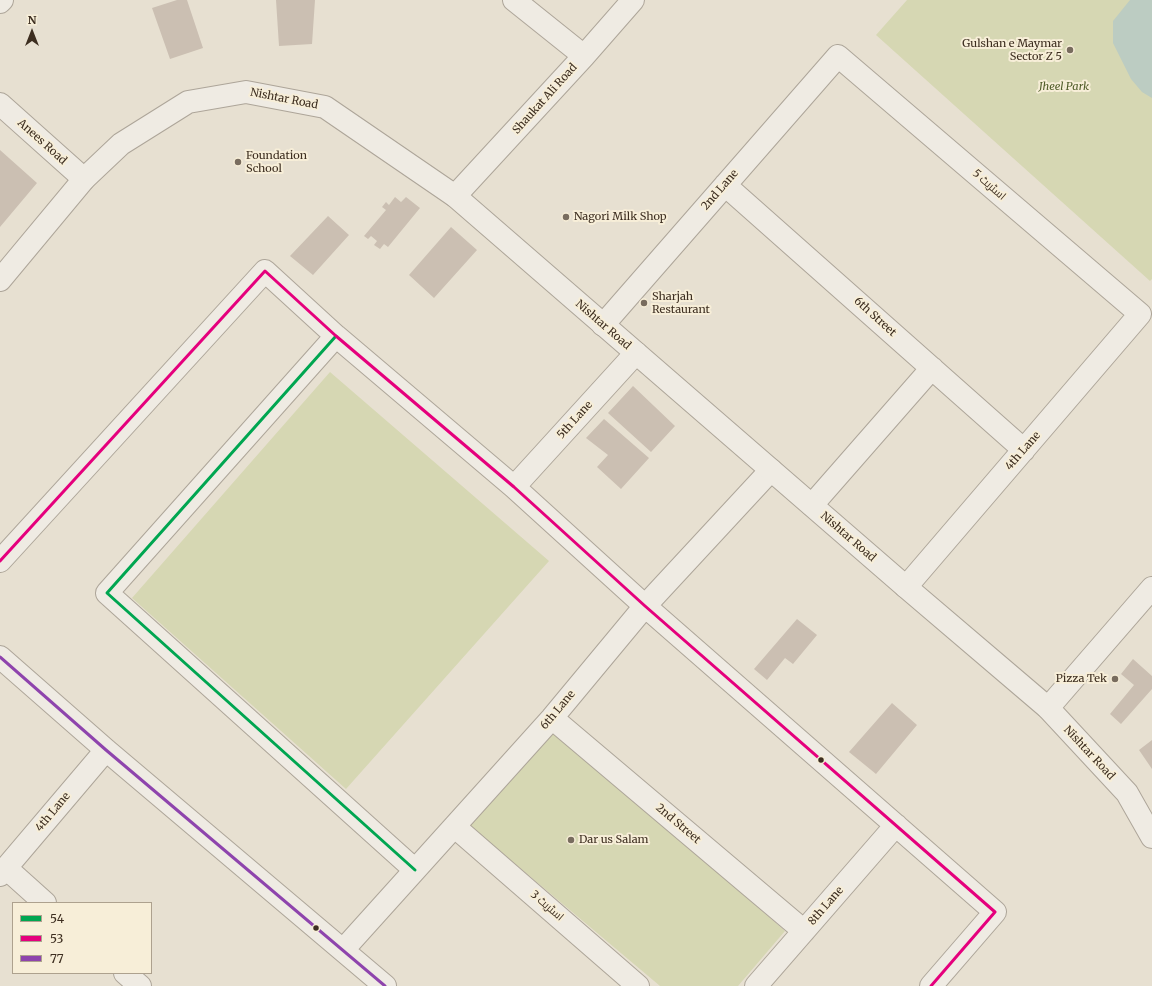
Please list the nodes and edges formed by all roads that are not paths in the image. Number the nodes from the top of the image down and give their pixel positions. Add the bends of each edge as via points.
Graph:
1 (514, 0) edge
2 (633, 0) edge
3 (584, 56) junction
4 (838, 56) joint
5 (0, 104) edge
6 (84, 179) junction
7 (725, 185) junction
8 (455, 196) junction
9 (0, 280) edge
10 (1140, 314) joint
11 (603, 325) junction
12 (336, 336) junction
13 (636, 353) junction
14 (932, 368) junction
15 (1024, 450) junction
16 (771, 470) junction
17 (514, 487) junction
18 (812, 505) junction
19 (0, 562) edge
20 (906, 587) junction
21 (1152, 588) edge
22 (645, 606) junction
23 (1, 660) edge
24 (1048, 708) junction
25 (552, 718) junction
26 (106, 750) junction
27 (896, 826) junction
28 (455, 827) junction
29 (1152, 837) edge
30 (415, 870) junction
31 (3, 871) edge
32 (44, 902) edge
33 (804, 931) junction
34 (344, 950) junction
35 (126, 974) edge
36 (140, 986) edge
37 (385, 986) edge
38 (638, 986) edge
39 (756, 986) edge
40 (931, 986) edge

1 - 3 street
2 - 3 street, Shaukat Ali Road
3 - 8 street, Shaukat Ali Road
4 - 7 street, 2nd Lane
4 - 10 street, اسٹریٹ 5
5 - 6 street, Anees Road
6 - 8 street, Nishtar Road via 121,144 188,102 246,92 326,107
6 - 9 street, Nishtar Road
7 - 11 street, 2nd Lane
7 - 14 street, 6th Street
8 - 11 street, Nishtar Road
10 - 15 street, 4th Lane
11 - 13 street, Nishtar Road
12 - 17 street
12 - 19 street via 265,271
12 - 30 street via 108,593
13 - 16 street, Nishtar Road
13 - 17 street, 5th Lane
14 - 15 street, 6th Street
14 - 18 street
15 - 20 street, 4th Lane
16 - 18 street, Nishtar Road
16 - 22 street, 6th Lane
17 - 22 street
18 - 20 street, Nishtar Road
20 - 24 street, Nishtar Road
21 - 24 street
22 - 25 street, 6th Lane
22 - 27 street
23 - 26 street
24 - 29 street, Nishtar Road via 1127,793
25 - 28 street, 6th Lane
25 - 33 street, 2nd Street
26 - 31 street, 4th Lane
26 - 34 street
27 - 33 street, 8th Lane
27 - 40 street via 995,912
28 - 30 street, 6th Lane
28 - 38 street, اسٹریٹ 3
30 - 34 street, 6th Lane
31 - 32 street
33 - 39 street, 8th Lane
34 - 37 street
35 - 36 street

